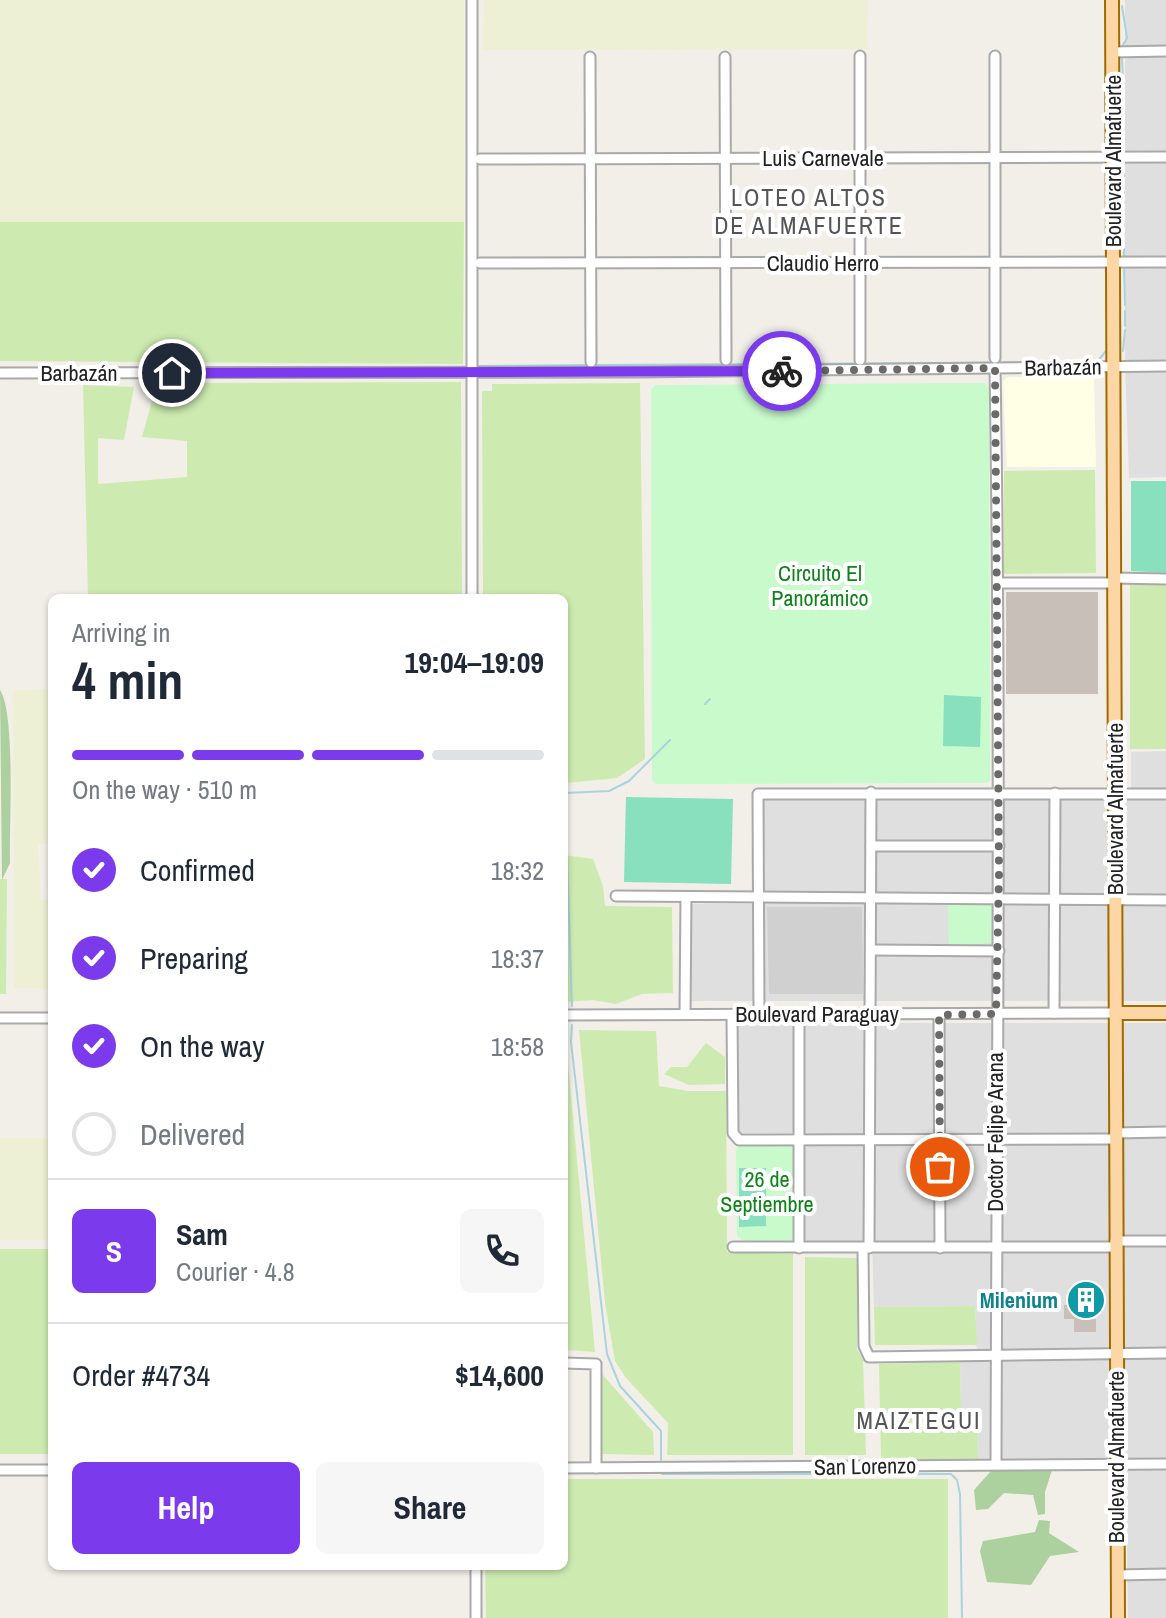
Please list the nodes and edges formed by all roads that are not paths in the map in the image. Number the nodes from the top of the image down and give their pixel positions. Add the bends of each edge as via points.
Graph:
1 (472, 0) edge
2 (1112, 0) edge
3 (1166, 51) edge
4 (1112, 52) junction
5 (860, 56) dead end
6 (995, 56) dead end
7 (590, 57) dead end
8 (725, 57) dead end
9 (1113, 157) junction
10 (1166, 157) edge
11 (726, 158) junction
12 (995, 158) junction
13 (480, 159) dead end
14 (591, 159) junction
15 (860, 159) junction
16 (1166, 262) edge
17 (480, 263) dead end
18 (592, 263) junction
19 (860, 263) junction
20 (996, 263) junction
21 (1113, 263) junction
22 (726, 264) junction
23 (726, 360) dead end
24 (860, 360) dead end
25 (591, 362) dead end
26 (995, 363) junction
27 (1113, 366) junction
28 (1166, 366) edge
29 (0, 373) edge
30 (470, 373) junction
31 (1166, 579) edge
32 (1114, 581) junction
33 (999, 583) junction
34 (472, 594) edge
35 (871, 792) junction
36 (998, 793) junction
37 (1055, 793) junction
38 (1115, 794) junction
39 (1166, 794) edge
40 (871, 846) junction
41 (999, 846) junction
42 (616, 896) dead end
43 (686, 897) junction
44 (758, 898) junction
45 (872, 899) junction
46 (999, 899) junction
47 (1055, 899) junction
48 (1115, 899) junction
49 (1166, 900) edge
50 (872, 950) junction
51 (999, 951) junction
52 (1054, 1013) junction
53 (1115, 1013) junction
54 (1166, 1013) edge
55 (685, 1014) junction
56 (799, 1014) junction
57 (869, 1014) junction
58 (996, 1014) junction
59 (568, 1015) edge
60 (732, 1015) junction
61 (759, 1015) junction
62 (939, 1015) junction
63 (0, 1018) edge
64 (48, 1018) edge
65 (1166, 1132) edge
66 (1115, 1136) junction
67 (798, 1140) junction
68 (869, 1140) junction
69 (995, 1140) junction
70 (939, 1141) junction
71 (1166, 1241) edge
72 (1115, 1244) junction
73 (733, 1247) dead end
74 (995, 1247) junction
75 (799, 1248) junction
76 (866, 1248) junction
77 (940, 1248) junction
78 (1166, 1353) edge
79 (1115, 1354) junction
80 (996, 1356) junction
81 (568, 1363) edge
82 (996, 1464) junction
83 (1166, 1464) edge
84 (1116, 1465) junction
85 (568, 1468) edge
86 (596, 1468) junction
87 (0, 1470) edge
88 (48, 1470) edge
89 (476, 1570) edge
90 (1166, 1574) edge
91 (1117, 1575) junction
92 (476, 1618) edge
93 (1118, 1618) edge

1 - 30 street
2 - 4 main road, Boulevard Almafuerte
3 - 4 street
4 - 9 main road, Boulevard Almafuerte
5 - 15 street
6 - 12 street, Doctor Felipe Arana
7 - 14 street
8 - 11 street
9 - 10 street, Luis Carnevale
9 - 12 street, Luis Carnevale
9 - 21 main road, Boulevard Almafuerte
11 - 14 street, Luis Carnevale
11 - 15 street, Luis Carnevale
11 - 22 street
12 - 15 street, Luis Carnevale
12 - 20 street, Doctor Felipe Arana
13 - 14 street, Luis Carnevale
14 - 18 street
15 - 19 street
16 - 21 street, Claudio Herro
17 - 18 street, Claudio Herro
18 - 22 street, Claudio Herro
18 - 25 street
19 - 20 street, Claudio Herro
19 - 22 street, Claudio Herro
19 - 24 street
20 - 21 street, Claudio Herro
20 - 26 street, Doctor Felipe Arana
21 - 27 main road, Boulevard Almafuerte
22 - 23 street
26 - 27 street, Barbazán
26 - 30 street, Barbazán
26 - 33 street, Doctor Felipe Arana
27 - 28 street, Barbazán
27 - 32 main road, Boulevard Almafuerte
29 - 30 street, Barbazán
30 - 34 street
31 - 32 street
32 - 33 street
32 - 38 main road, Boulevard Almafuerte
33 - 36 street, Doctor Felipe Arana
35 - 36 street
35 - 40 street
35 - 44 street via 758,794
36 - 37 street
36 - 41 street, Doctor Felipe Arana
37 - 38 street
37 - 47 street
38 - 39 street
38 - 48 main road, Boulevard Almafuerte
40 - 41 street
40 - 45 street
41 - 46 street, Doctor Felipe Arana
42 - 43 street
43 - 44 street
43 - 55 street
44 - 45 street
44 - 61 street
45 - 46 street
45 - 50 street
46 - 47 street
46 - 51 street, Doctor Felipe Arana
47 - 48 street
47 - 52 street
48 - 49 street
48 - 53 main road, Boulevard Almafuerte
50 - 51 street
50 - 57 street
51 - 58 street, Doctor Felipe Arana
52 - 53 street, Boulevard Paraguay
52 - 58 street, Boulevard Paraguay
53 - 54 main road, Boulevard Paraguay
53 - 66 main road, Boulevard Almafuerte
55 - 59 street, Boulevard Paraguay
55 - 60 street, Boulevard Paraguay
56 - 57 street, Boulevard Paraguay
56 - 61 street, Boulevard Paraguay
56 - 67 street
57 - 62 street, Boulevard Paraguay
57 - 68 street
58 - 62 street, Boulevard Paraguay
58 - 69 street, Doctor Felipe Arana
60 - 61 street, Boulevard Paraguay
60 - 67 street via 735,1138
62 - 70 street
63 - 64 street
65 - 66 street
66 - 69 street
66 - 72 main road, Boulevard Almafuerte
67 - 68 street
67 - 75 street
68 - 70 street
68 - 76 street
69 - 70 street
69 - 74 street, Doctor Felipe Arana
70 - 77 street
71 - 72 street
72 - 74 street
72 - 79 main road, Boulevard Almafuerte
73 - 75 street
74 - 77 street
74 - 80 street, Doctor Felipe Arana
75 - 76 street
76 - 77 street
76 - 80 street via 864,1346 869,1357
78 - 79 street
79 - 80 street
79 - 84 main road, Boulevard Almafuerte
80 - 82 street, Doctor Felipe Arana
81 - 86 street via 596,1364
82 - 84 street, San Lorenzo
82 - 86 street, San Lorenzo
83 - 84 street, San Lorenzo
84 - 91 main road, Boulevard Almafuerte
85 - 86 street, San Lorenzo
87 - 88 street
89 - 92 street
90 - 91 street
91 - 93 main road, Boulevard Almafuerte

